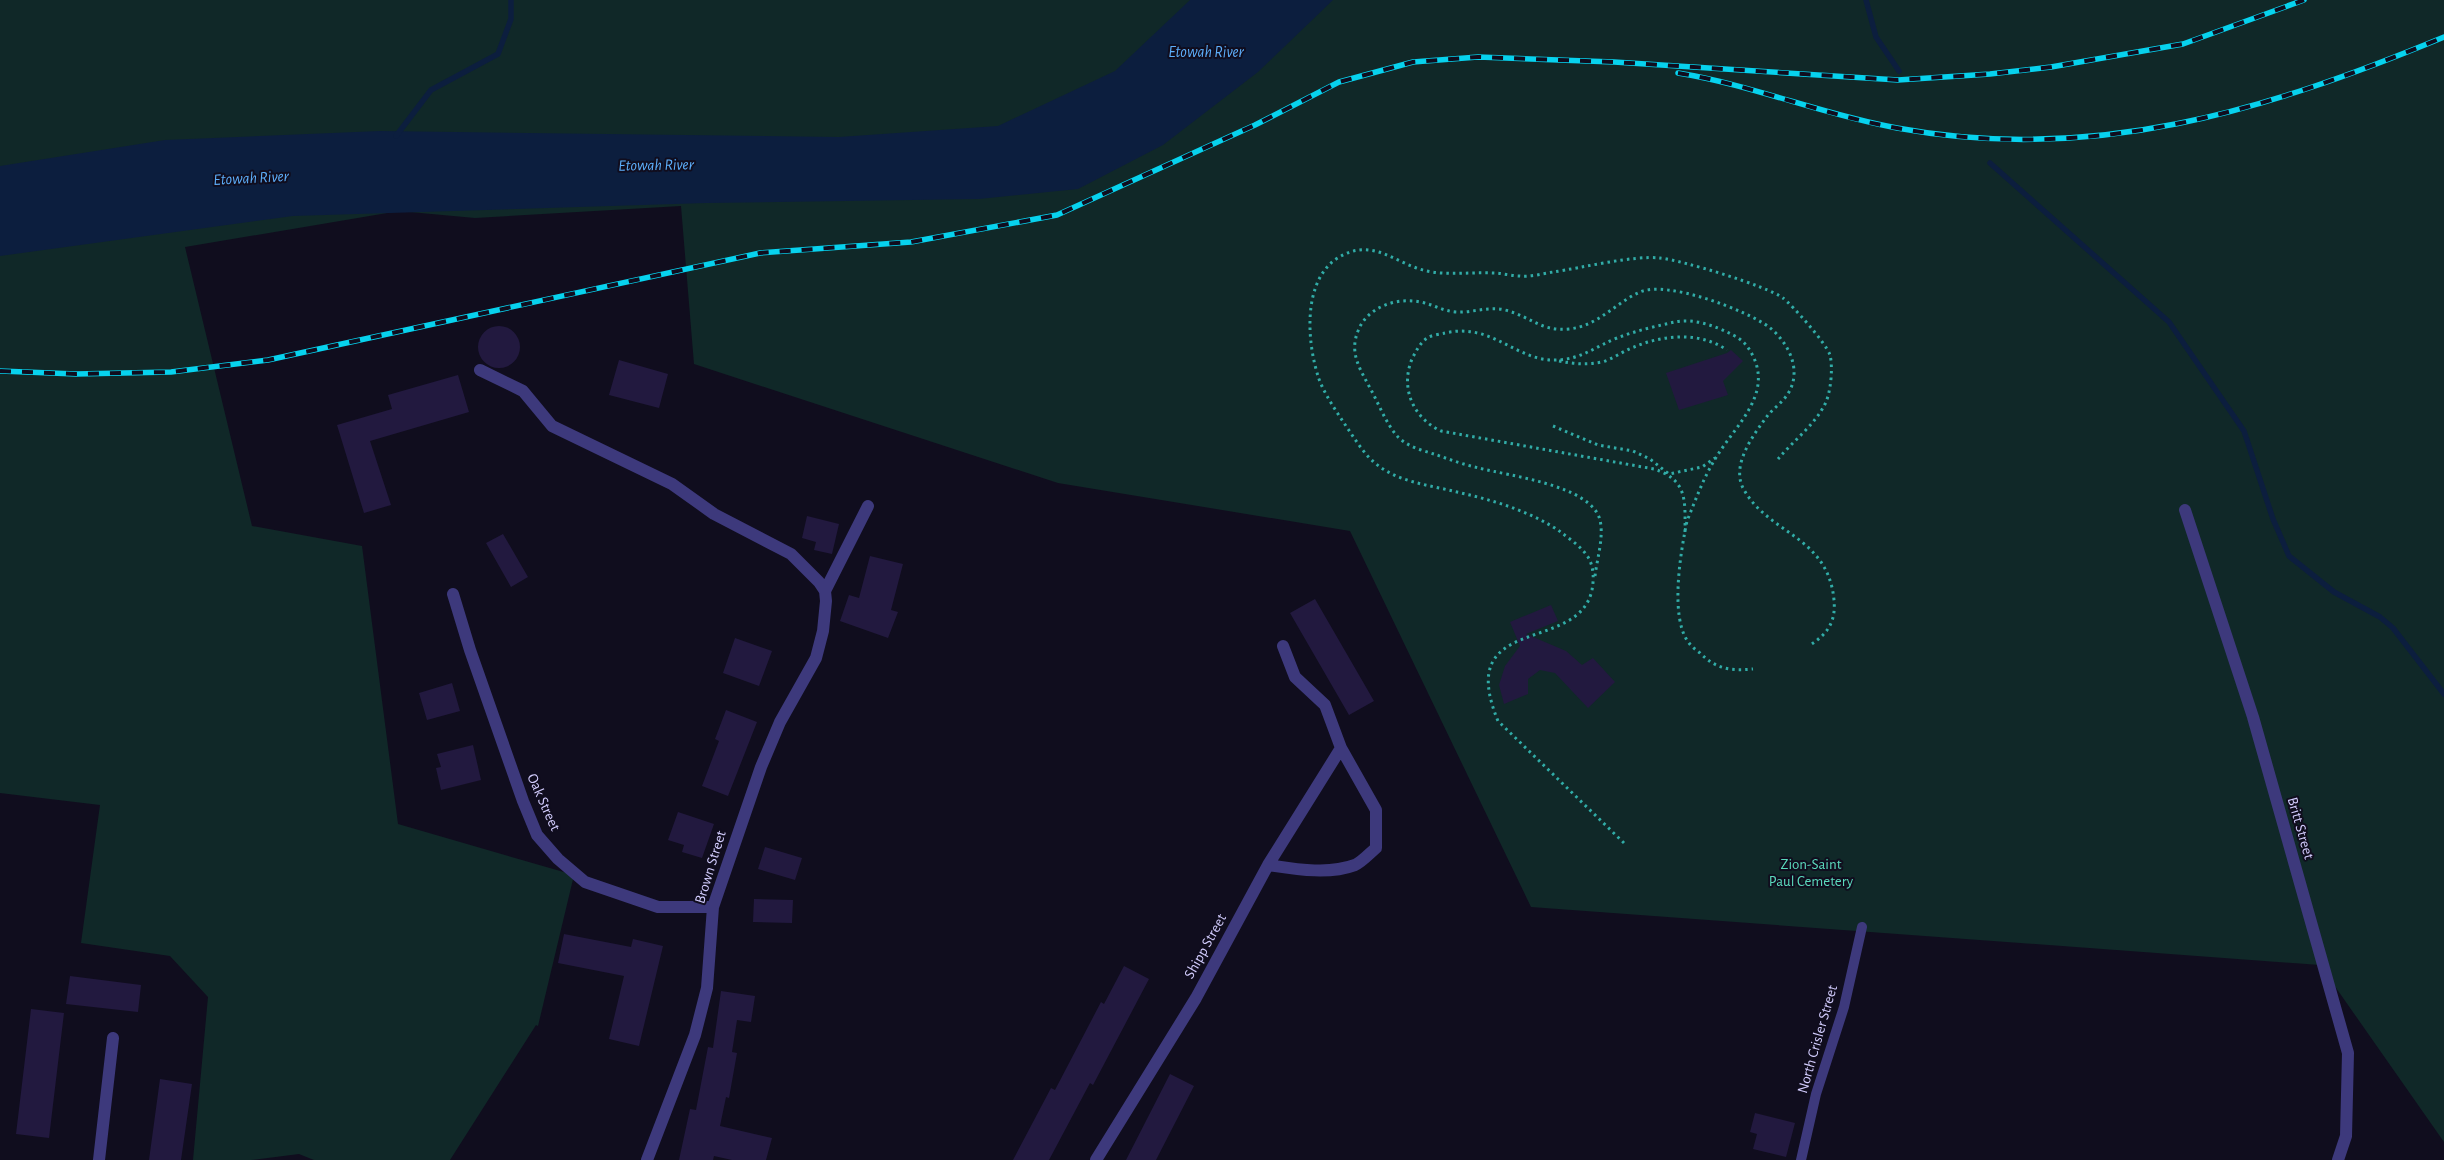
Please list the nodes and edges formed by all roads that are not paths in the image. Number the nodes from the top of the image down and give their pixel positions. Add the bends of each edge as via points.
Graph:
1 (480, 370) dead end
2 (868, 506) dead end
3 (2185, 510) dead end
4 (825, 591) junction
5 (453, 594) dead end
6 (1283, 646) dead end
7 (1342, 748) junction
8 (1268, 865) junction
9 (713, 907) junction
10 (1862, 927) dead end
11 (113, 1038) dead end
12 (99, 1160) edge
13 (646, 1160) edge
14 (1096, 1160) edge
15 (1800, 1160) edge
16 (2338, 1160) edge

1 - 4 street via 523,390 552,426 672,484 714,514 791,554
2 - 4 street
3 - 16 street, Britt Street via 2253,717 2348,1053 2346,1136
4 - 9 street, Brown Street via 816,658 780,722 761,767
5 - 9 street, Oak Street via 523,801 538,835 558,859 585,882 658,907
6 - 7 street via 1294,677 1325,705
7 - 8 street, Shipp Street
7 - 8 street via 1376,810 1376,848 1356,865 1301,870
8 - 14 street, Shipp Street via 1196,998
9 - 13 street, Brown Street via 706,988 695,1035
10 - 15 lane, North Crisler Street via 1844,1007 1816,1094
11 - 12 street

